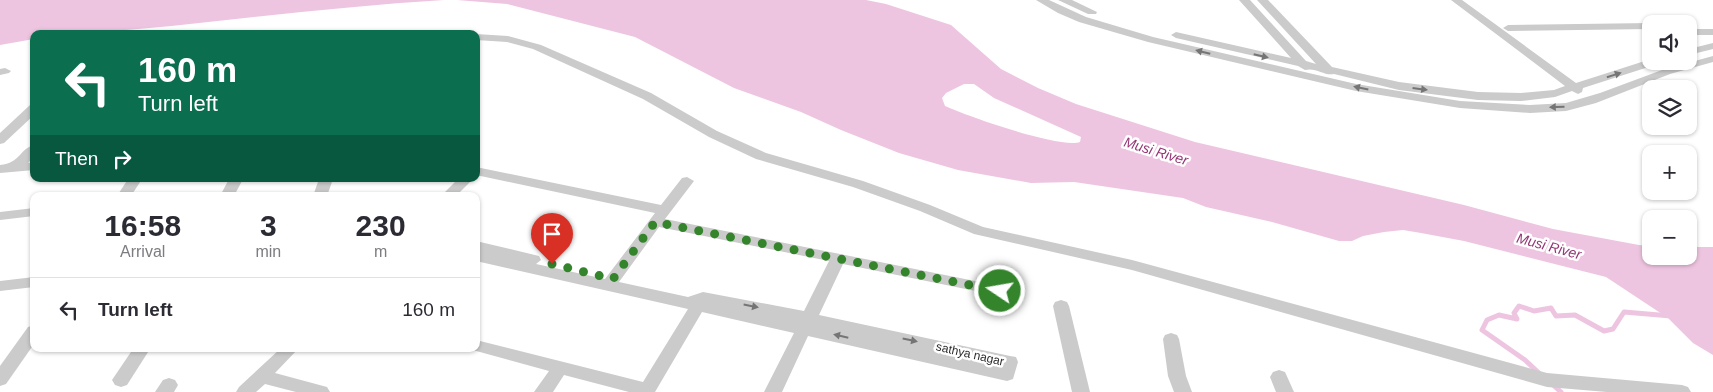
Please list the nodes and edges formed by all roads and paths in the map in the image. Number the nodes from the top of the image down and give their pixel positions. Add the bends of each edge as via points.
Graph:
1 (1041, 0) edge
2 (1063, 0) edge
3 (1244, 0) edge
4 (1262, 0) edge
5 (1456, 0) edge
6 (1470, 0) edge
7 (1642, 26) edge
8 (1697, 27) edge
9 (1713, 27) edge
10 (1512, 31) junction
11 (1642, 32) edge
12 (1697, 32) edge
13 (1713, 32) edge
14 (480, 37) edge
15 (1713, 46) edge
16 (1697, 50) edge
17 (1713, 59) edge
18 (1304, 65) junction
19 (1642, 66) edge
20 (1330, 71) junction
21 (1313, 78) junction
22 (1340, 84) junction
23 (1578, 86) junction
24 (1597, 98) junction
25 (30, 113) edge
26 (0, 140) edge
27 (30, 153) edge
28 (30, 166) edge
29 (15, 168) junction
30 (0, 169) edge
31 (480, 173) edge
32 (463, 182) edge
33 (687, 182) dead end
34 (452, 192) edge
35 (30, 212) edge
36 (0, 216) edge
37 (659, 216) junction
38 (480, 247) edge
39 (480, 257) edge
40 (838, 258) junction
41 (30, 275) edge
42 (0, 279) edge
43 (30, 282) edge
44 (611, 283) junction
45 (0, 286) edge
46 (1000, 291) dead end
47 (697, 302) junction
48 (1061, 306) dead end
49 (806, 323) junction
50 (30, 337) edge
51 (1171, 339) dead end
52 (480, 347) edge
53 (140, 352) edge
54 (287, 352) edge
55 (561, 367) junction
56 (261, 376) junction
57 (0, 379) edge
58 (121, 380) dead end
59 (646, 391) edge
60 (245, 392) edge
61 (317, 392) edge
62 (543, 392) edge
63 (773, 392) edge
64 (1081, 392) edge
65 (1183, 392) edge
66 (1682, 392) edge

21 -> 1 street via 1129,33 1079,18
2 -> 18 street via 1140,27
3 - 18 street
4 - 20 street
5 - 23 street
6 - 10 street
7 - 10 street
8 - 9 street
10 - 11 street
10 - 23 street
12 - 13 street
14 - 66 street via 537,47 647,96 713,134 761,156 858,184 979,231 1132,265 1547,380
15 - 16 street
17 - 24 street via 1666,72
18 - 20 street
18 - 21 street
23 -> 19 street
20 - 22 street
20 -> 23 street via 1399,86 1478,96 1521,97 1555,93
21 - 22 street
24 -> 22 street via 1565,107 1474,106 1422,100
23 - 24 street
25 - 26 street
27 - 29 street
28 - 29 street
29 - 30 street
31 - 37 street
32 - 34 street
33 - 37 street
35 - 36 street
37 - 40 street
37 - 44 street
38 - 44 street, sathya nagar
39 - 44 street, sathya nagar
40 - 46 street
40 - 49 street
41 - 42 street
43 - 45 street
44 - 47 street, sathya nagar via 631,291
47 - 49 street, sathya nagar
47 - 59 street
48 - 64 street
49 -> 49 street, sathya nagar via 1010,362 1007,374
49 - 63 street
50 - 57 street
51 - 65 street
52 - 55 street
53 - 58 street
54 - 56 street
55 - 59 street
55 - 62 street
56 - 60 street
56 - 61 street

